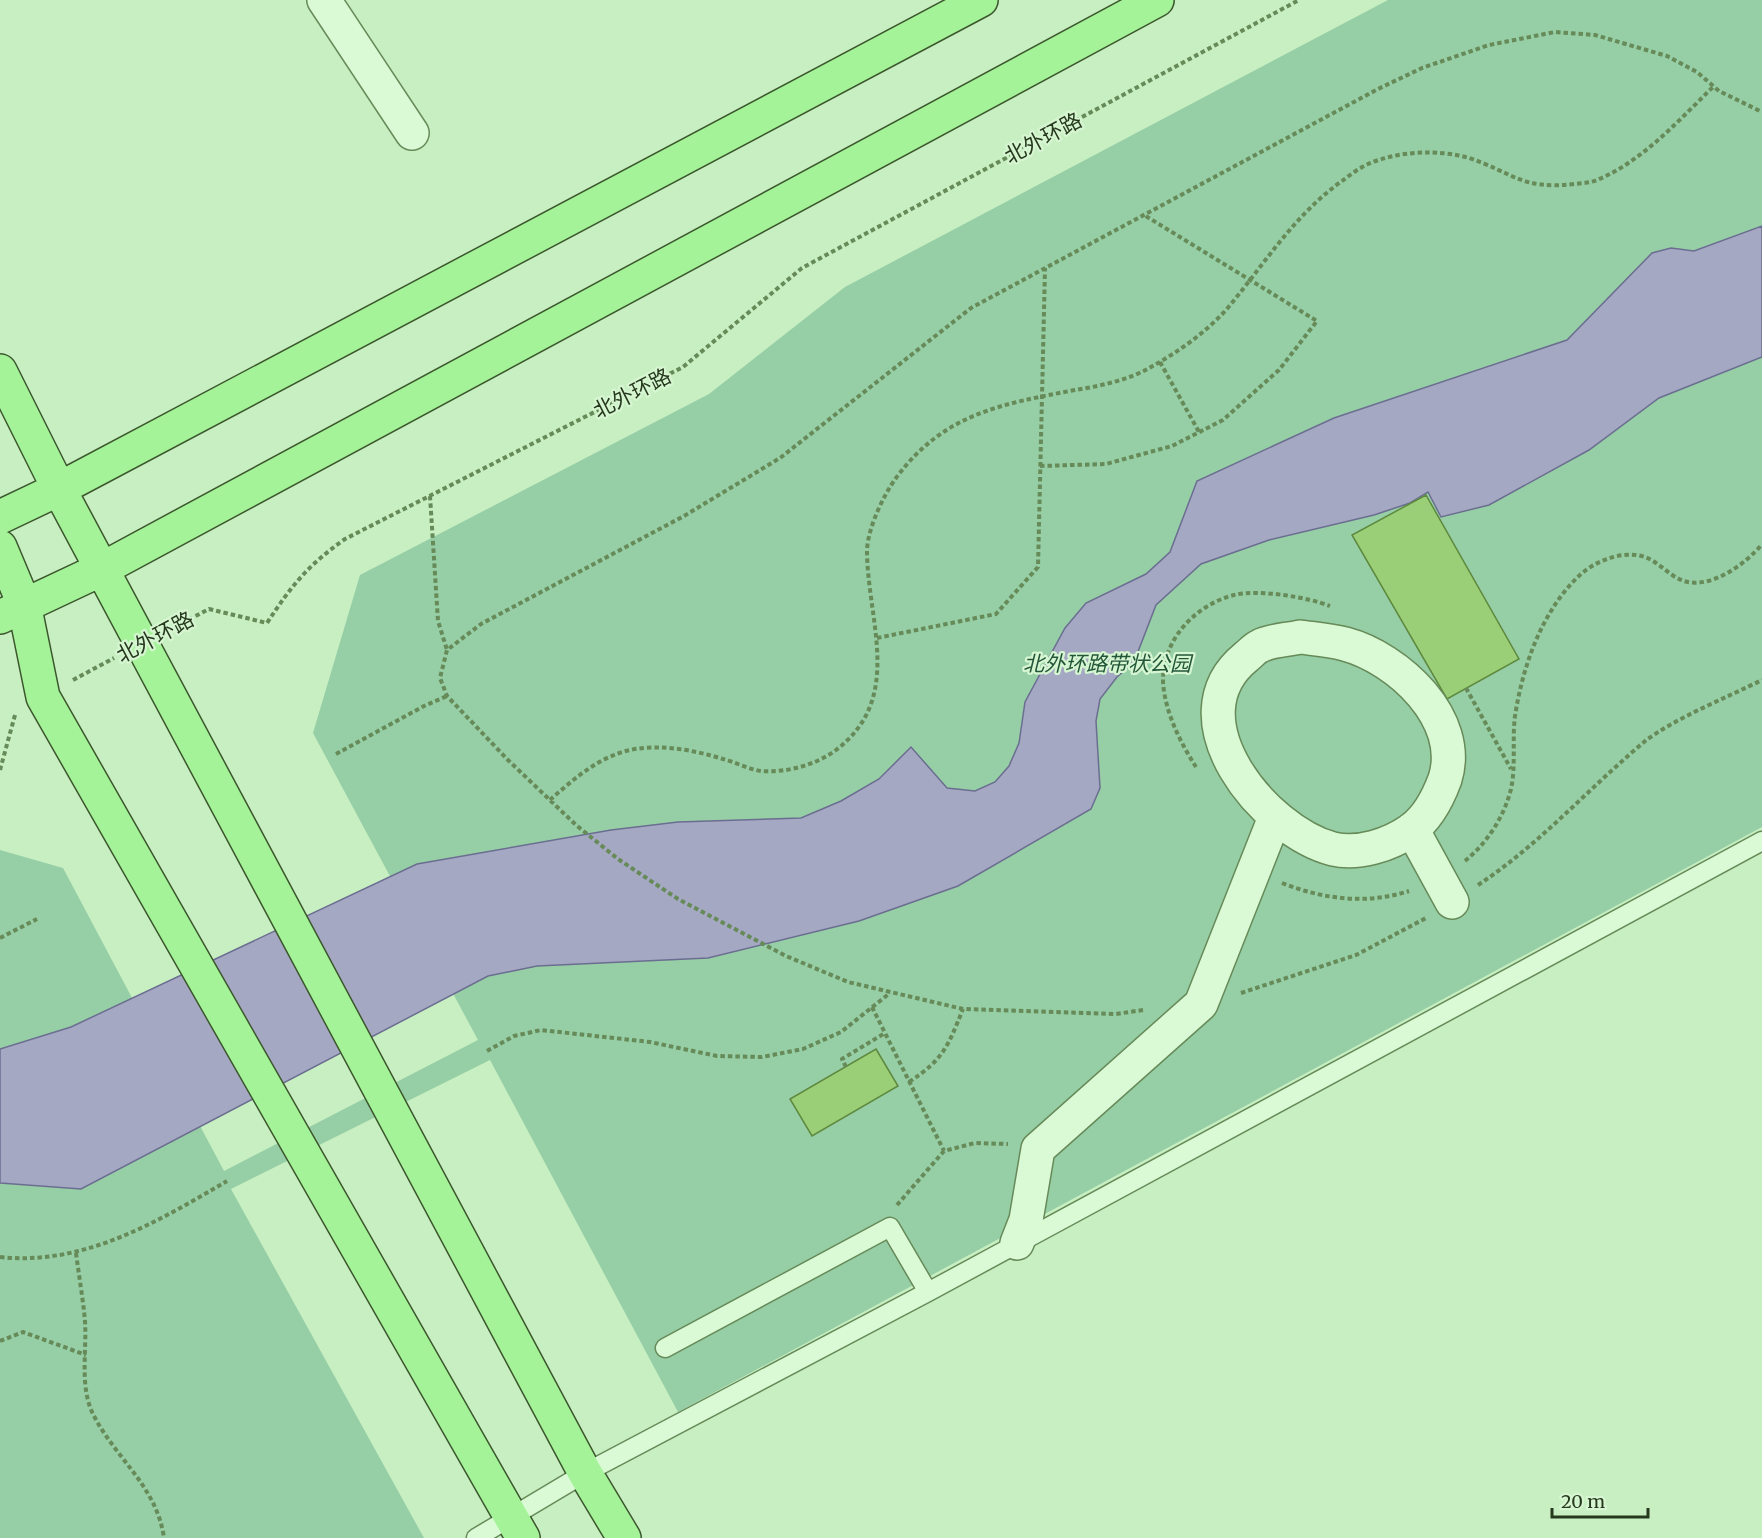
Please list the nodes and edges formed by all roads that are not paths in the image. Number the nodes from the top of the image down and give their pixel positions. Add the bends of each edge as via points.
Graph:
1 (324, 0) edge
2 (981, 0) edge
3 (1156, 0) edge
4 (412, 133) dead end
5 (0, 371) edge
6 (59, 489) junction
7 (0, 517) edge
8 (0, 547) edge
9 (102, 569) junction
10 (12, 611) edge
11 (1275, 817) junction
12 (1413, 829) junction
13 (1762, 841) edge
14 (1445, 890) road end
15 (1017, 1243) junction
16 (928, 1292) junction
17 (665, 1348) dead end
18 (585, 1473) junction
19 (518, 1528) edge
20 (476, 1538) edge
21 (624, 1538) edge

1 - 4 street
2 - 6 main road
3 - 9 main road
5 - 6 main road
6 - 7 main road
6 - 9 main road
8 - 10 main road
9 - 10 main road
9 - 18 main road
10 - 19 main road via 42,697
11 - 12 street via 1305,838 1335,849 1365,850
11 - 12 street via 1250,792 1230,759 1219,725 1219,696 1233,668 1260,646 1300,637 1346,644 1388,664 1432,704 1446,733 1449,765 1438,800
11 - 15 street via 1201,1004 1038,1149 1026,1220
12 - 14 street
13 - 15 lane
15 - 16 lane
16 - 17 lane via 890,1227
16 - 18 lane
18 - 19 lane
18 - 21 main road
19 - 20 lane

